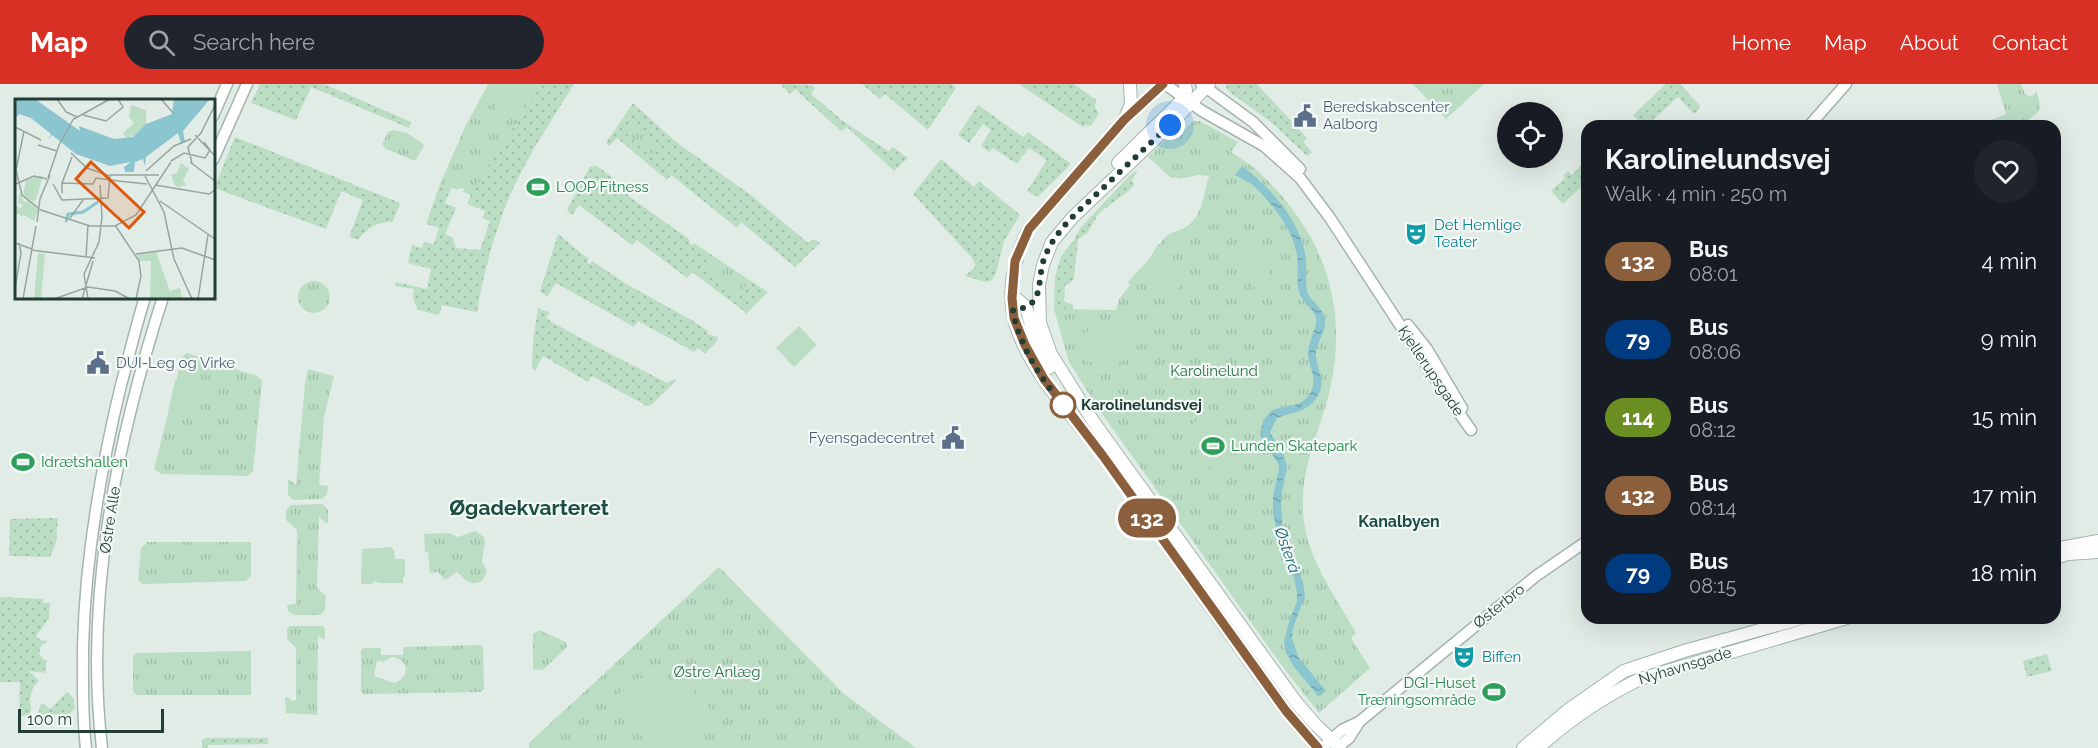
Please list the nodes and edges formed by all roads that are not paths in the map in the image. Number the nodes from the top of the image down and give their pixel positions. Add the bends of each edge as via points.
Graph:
1 (227, 84) edge
2 (247, 84) edge
3 (1130, 84) edge
4 (1164, 84) edge
5 (1172, 84) edge
6 (1846, 84) edge
7 (1206, 85) edge
8 (1186, 92) edge
9 (214, 114) edge
10 (1124, 120) junction
11 (1814, 120) edge
12 (214, 158) edge
13 (1038, 294) junction
14 (145, 298) edge
15 (163, 298) edge
16 (1012, 304) junction
17 (1026, 307) junction
18 (1093, 421) junction
19 (2098, 541) edge
20 (1581, 545) edge
21 (2061, 548) edge
22 (2098, 552) edge
23 (2061, 556) edge
24 (1781, 624) edge
25 (1826, 624) edge
26 (1331, 746) edge
27 (86, 748) edge
28 (102, 748) edge
29 (1523, 748) edge
30 (1538, 748) edge

1 - 9 street
2 - 12 street
3 - 10 main road via 1131,104
4 - 8 street
4 - 10 main road
5 - 8 street
6 - 11 street
7 - 8 main road
7 - 8 street, Kjellerupsgade via 1254,122 1302,171 1427,349 1471,430 1300,178 1264,146
8 - 13 main road via 1052,242
10 - 16 main road via 1029,229 1015,261
13 - 17 main road
13 - 18 main road via 1040,323 1048,348
14 - 27 street, Østre Alle via 112,424 92,529 84,614
15 - 28 street, Østre Alle via 128,423 105,545 98,642
16 - 17 main road
16 - 26 main road via 1021,336 1044,379 1286,711
17 - 18 main road via 1036,344 1050,369
18 - 26 main road
19 - 21 main road
20 - 26 street, Østerbro via 1493,610 1359,722 1349,738
22 - 23 main road
24 - 29 main road, Nyhavnsgade via 1624,671
25 - 30 main road, Nyhavnsgade via 1641,678 1575,718

